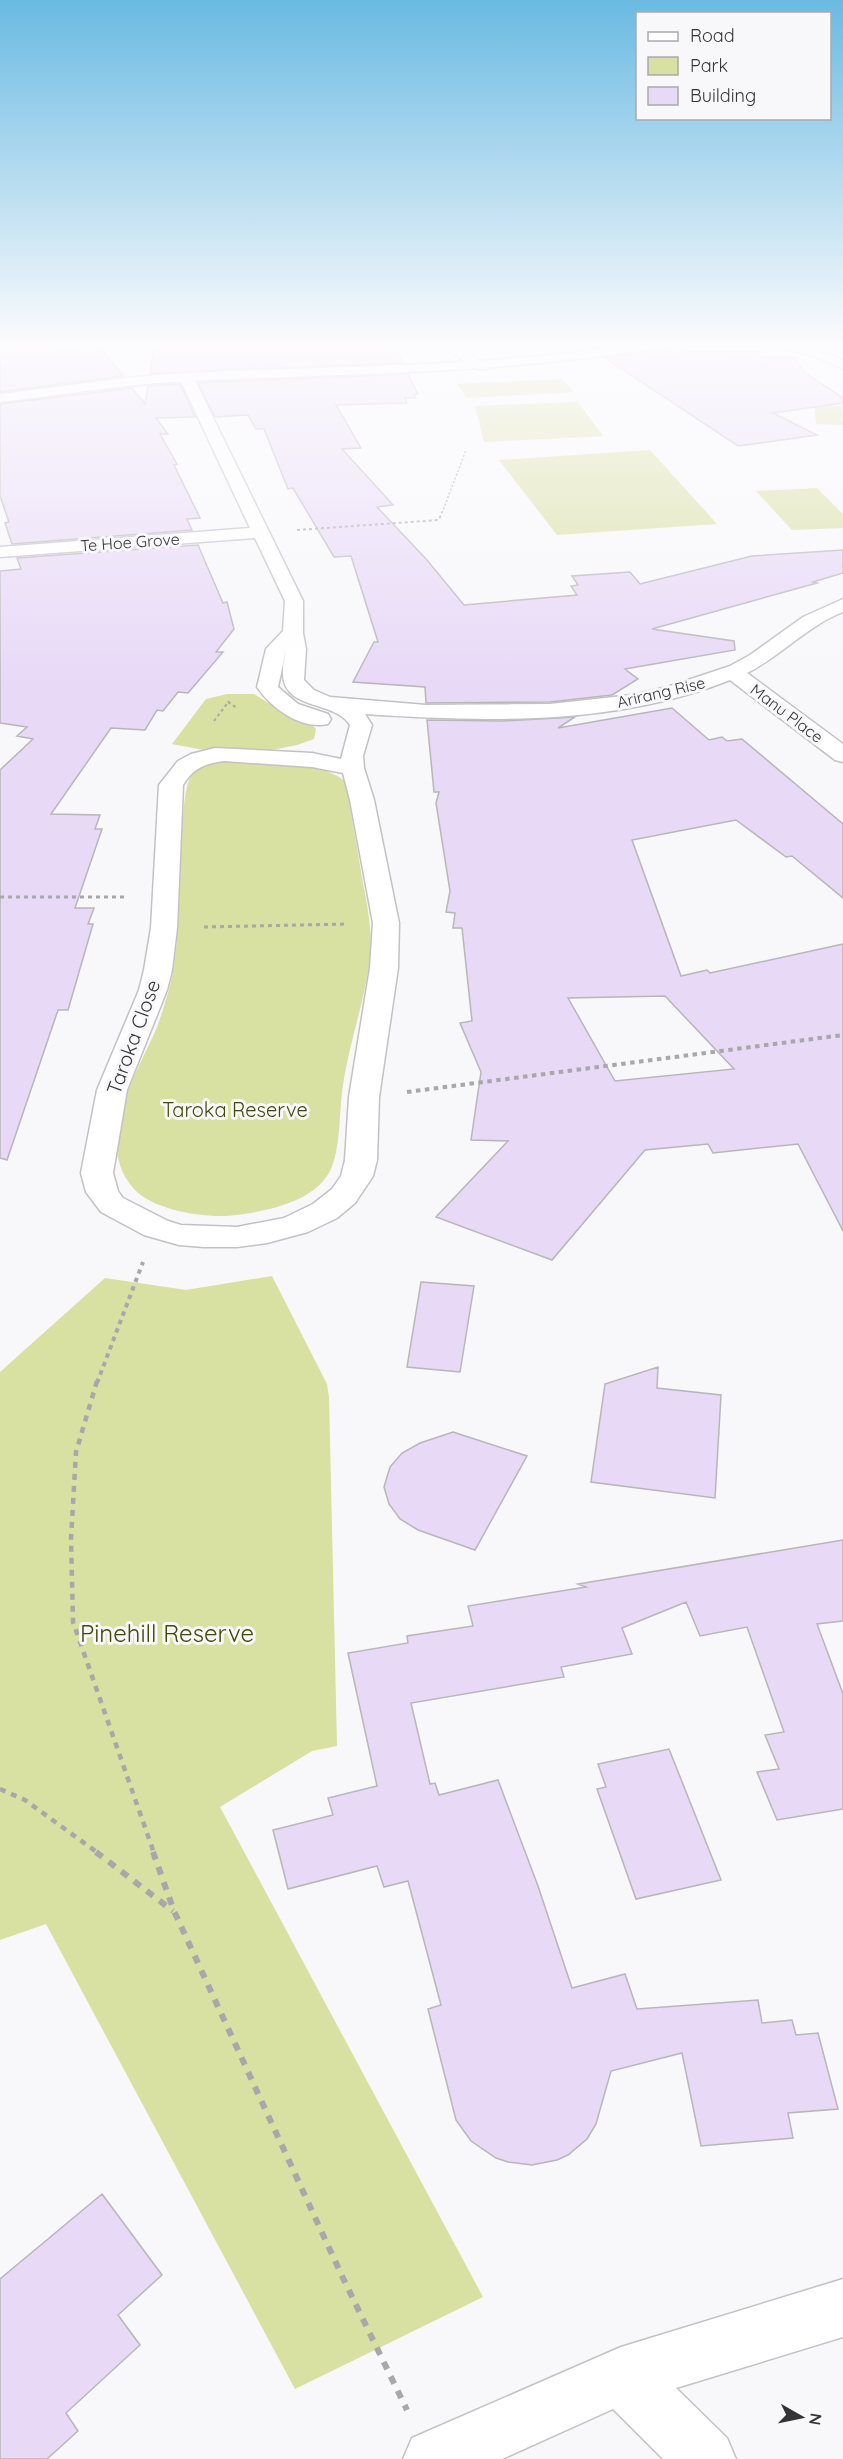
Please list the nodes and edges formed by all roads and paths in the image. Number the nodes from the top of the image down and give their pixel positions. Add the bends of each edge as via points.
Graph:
1 (224, 457) edge
2 (462, 457) edge
3 (260, 532) junction
4 (0, 552) edge
5 (843, 605) edge
6 (732, 672) junction
7 (349, 714) junction
8 (843, 755) edge
9 (261, 756) junction
10 (353, 768) junction
11 (0, 897) edge
12 (164, 897) junction
13 (386, 923) junction
14 (164, 928) junction
15 (843, 1035) edge
16 (364, 1097) junction
17 (156, 1228) junction
18 (0, 1789) edge
19 (174, 1911) junction
20 (843, 2308) edge
21 (621, 2376) junction
22 (421, 2437) edge
23 (706, 2459) edge

1 - 3 street, Arirang Rise
2 - 3 path via 439,520
3 - 4 street, Te Hoe Grove
3 - 7 street, Arirang Rise via 294,601 295,621 293,632 276,649 267,687 278,701 304,714
5 - 6 street, Arirang Rise via 793,630 763,655
6 - 7 street, Arirang Rise via 680,689 605,705 537,711
6 - 8 street, Manu Place
7 - 9 street, Taroka Close via 311,747
7 - 10 street, Taroka Close
9 - 10 street, Taroka Close
9 - 12 street, Taroka Close via 205,757 190,762 176,776 171,786
10 - 13 street, Taroka Close
11 - 12 path
12 - 14 street, Taroka Close
13 - 14 path
13 - 16 street, Taroka Close via 384,968
14 - 17 street, Taroka Close via 153,990 112,1090 97,1173 102,1192 112,1205
15 - 16 path
16 - 17 street, Taroka Close via 357,1176 344,1196 325,1211 296,1225 237,1237 179,1235
17 - 19 path via 89,1403 78,1442 71,1551 74,1622
18 - 19 path via 25,1800
19 - 22 path via 342,2276
20 - 21 street
21 - 22 street
21 - 23 street

